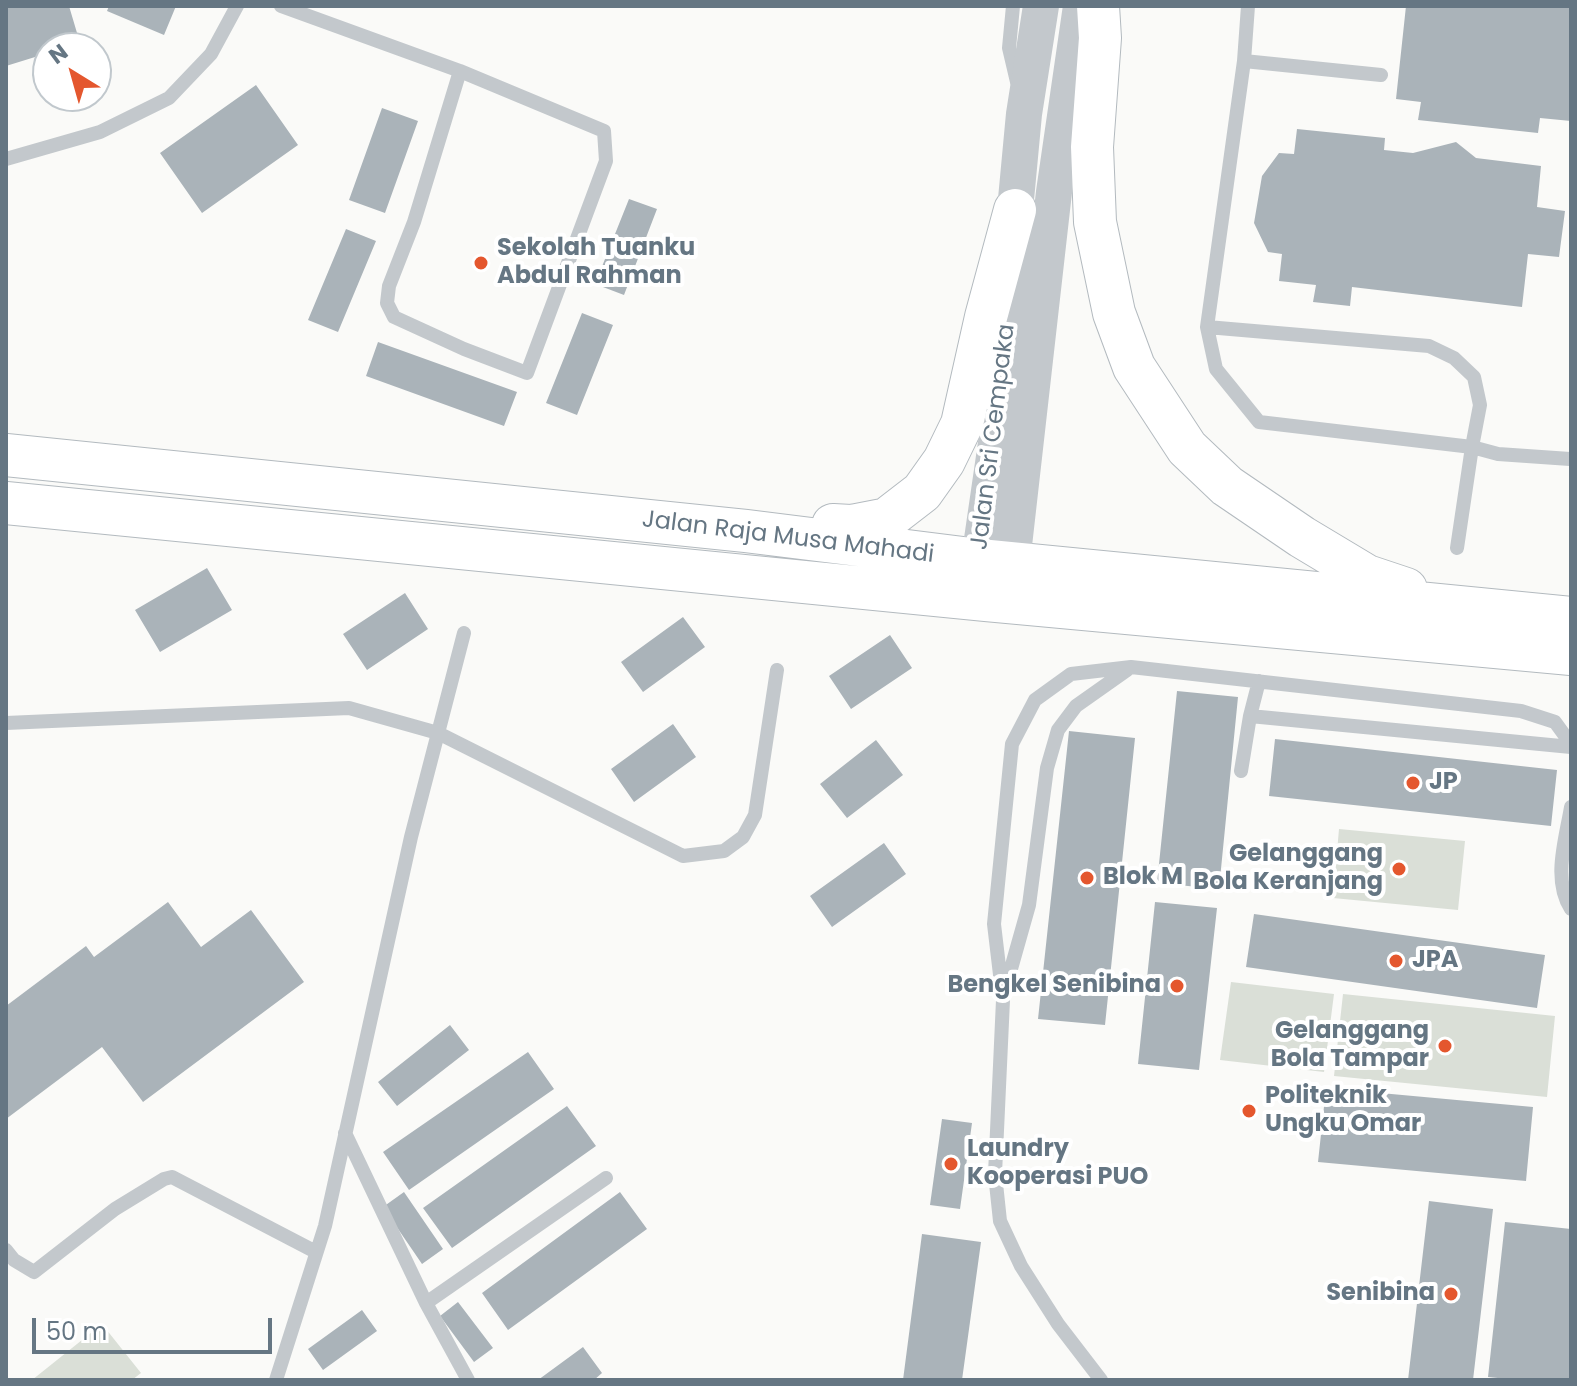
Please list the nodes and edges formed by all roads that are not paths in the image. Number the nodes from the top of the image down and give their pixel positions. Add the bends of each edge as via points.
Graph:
1 (237, 6) edge
2 (281, 6) edge
3 (1013, 6) edge
4 (1041, 6) edge
5 (1081, 6) edge
6 (1098, 6) edge
7 (1248, 6) edge
8 (1244, 61) junction
9 (460, 71) junction
10 (1381, 75) dead end
11 (1024, 114) junction
12 (6, 159) edge
13 (1015, 210) junction
14 (1207, 327) junction
15 (1472, 447) junction
16 (6, 455) edge
17 (1571, 458) edge
18 (6, 503) edge
19 (746, 531) junction
20 (1457, 548) dead end
21 (993, 574) junction
22 (1461, 607) junction
23 (1571, 618) edge
24 (464, 633) dead end
25 (1571, 654) edge
26 (1131, 667) junction
27 (777, 670) dead end
28 (1259, 681) junction
29 (1250, 716) junction
30 (6, 723) edge
31 (438, 733) junction
32 (1571, 745) edge
33 (1241, 771) dead end
34 (1571, 807) edge
35 (1571, 909) edge
36 (1003, 1000) junction
37 (345, 1133) junction
38 (606, 1178) dead end
39 (6, 1250) edge
40 (316, 1252) junction
41 (426, 1303) junction
42 (276, 1380) edge
43 (468, 1380) edge
44 (1101, 1380) edge

1 - 12 lane via 211,54 169,98 100,132
2 - 9 lane
3 - 11 lane via 1009,48
4 - 11 street, Jalan Sri Cempaka
5 - 21 street, Jalan Sri Cempaka
6 - 22 main road via 1092,147 1095,222 1114,313 1134,367 1187,448 1227,486 1367,576
7 - 8 lane
8 - 10 lane
8 - 14 lane
9 - 9 lane via 387,303 394,317 527,373 606,161 604,131
11 - 13 street, Jalan Sri Cempaka
13 - 19 main road via 962,424 922,492 887,519 851,526 766,521
13 - 21 street, Jalan Sri Cempaka
14 - 15 lane via 1216,369 1259,422
14 - 15 lane via 1429,346 1454,358 1474,377 1480,405
15 - 17 lane via 1498,454
15 - 20 lane
16 - 19 main road, Jalan Raja Musa Mahadi
18 - 21 main road, Jalan Raja Musa Mahadi
19 - 21 main road, Jalan Raja Musa Mahadi
21 - 22 main road, Jalan Raja Musa Mahadi
21 - 25 main road, Jalan Raja Musa Mahadi
22 - 23 main road, Jalan Raja Musa Mahadi
24 - 31 lane
26 - 28 lane
26 - 36 lane via 1076,706 1058,730 1047,768 1029,905
26 - 36 lane via 1071,674 1035,700 1012,744 994,924
27 - 31 lane via 755,815 743,837 724,851 683,856
28 - 29 lane
28 - 32 lane via 1521,711 1555,722
29 - 32 lane
29 - 33 lane
30 - 31 lane via 349,708
31 - 37 lane
34 - 35 lane via 1561,875
36 - 44 lane via 995,1174 1000,1221 1021,1266
37 - 40 lane
37 - 41 lane
38 - 41 lane
39 - 40 lane via 34,1272 115,1209 172,1177
40 - 42 lane
41 - 43 lane

